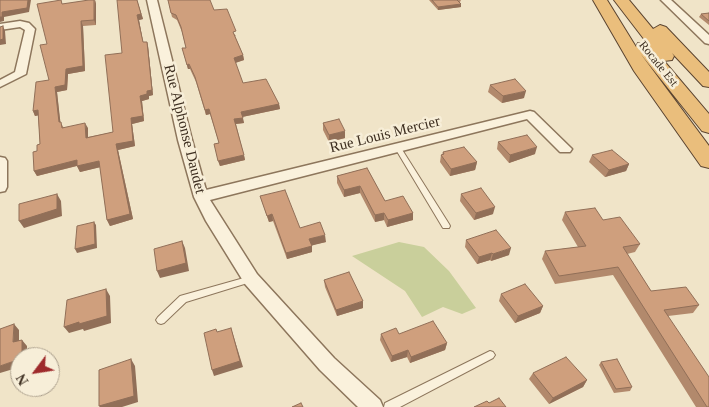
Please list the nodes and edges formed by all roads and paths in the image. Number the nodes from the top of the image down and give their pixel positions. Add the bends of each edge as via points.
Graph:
1 (152, 0) edge
2 (600, 0) edge
3 (608, 0) edge
4 (621, 0) edge
5 (631, 0) edge
6 (666, 0) edge
7 (0, 27) edge
8 (709, 41) edge
9 (709, 82) edge
10 (0, 84) edge
11 (709, 108) edge
12 (709, 127) edge
13 (398, 148) junction
14 (565, 149) dead end
15 (0, 161) edge
16 (709, 161) edge
17 (0, 187) edge
18 (201, 197) junction
19 (446, 226) dead end
20 (251, 279) junction
21 (161, 320) dead end
22 (490, 355) dead end
23 (373, 407) edge
24 (389, 407) edge

1 - 18 street, Rue Alphonse Daudet
2 - 16 highway via 640,67
3 - 12 highway, Rocade Est
4 - 11 highway, Rocade Est
5 - 9 highway
6 - 8 street
7 - 10 street via 20,24 30,28 20,74
13 - 14 street, Rue Louis Mercier via 530,115
13 - 18 street, Rue Louis Mercier
13 - 19 lane
15 - 17 street
18 - 20 street, Rue Alphonse Daudet
20 - 21 lane via 183,299
20 - 23 street, Rue Alphonse Daudet via 326,364
22 - 24 lane

